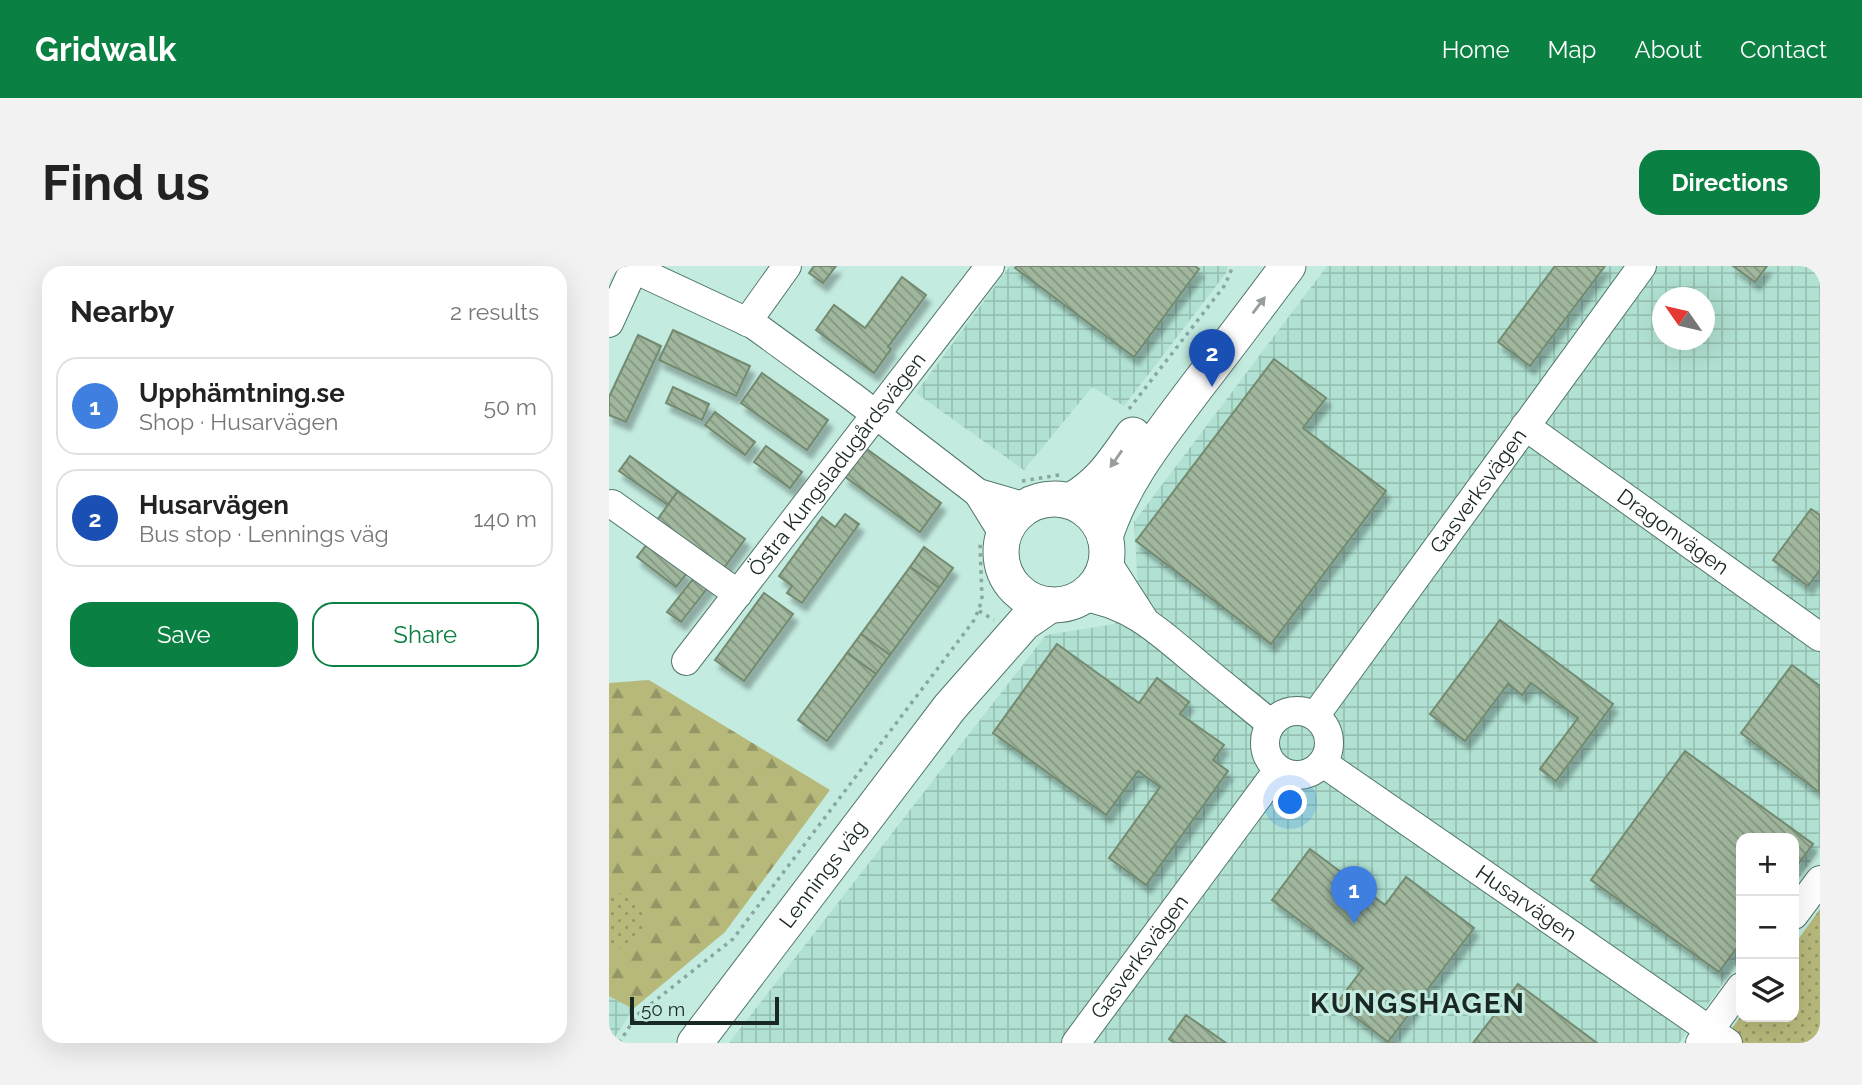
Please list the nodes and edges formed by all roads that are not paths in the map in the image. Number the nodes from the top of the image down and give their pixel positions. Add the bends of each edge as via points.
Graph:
1 (787, 266) edge
2 (990, 266) edge
3 (1258, 266) edge
4 (1288, 266) edge
5 (1642, 266) edge
6 (635, 267) edge
7 (747, 321) junction
8 (609, 323) edge
9 (877, 415) junction
10 (1525, 426) junction
11 (1067, 488) junction
12 (612, 504) dead end
13 (1000, 510) junction
14 (1106, 549) junction
15 (1007, 577) junction
16 (738, 594) junction
17 (1067, 601) junction
18 (1145, 620) junction
19 (1820, 637) edge
20 (686, 661) dead end
21 (950, 707) junction
22 (1315, 716) junction
23 (1271, 724) junction
24 (1323, 763) junction
25 (1278, 770) junction
26 (1820, 880) edge
27 (1799, 908) edge
28 (1736, 996) edge
29 (1713, 1039) edge
30 (695, 1043) edge
31 (1076, 1043) edge

1 - 7 street
2 - 9 street, Östra Kungsladugårdsvägen
3 -> 11 main road via 1106,473 1083,494
14 -> 4 main road via 1113,512 1158,437
5 - 10 street, Gasverksvägen
6 - 7 street
6 - 8 street
7 - 9 street
9 - 13 street
9 - 16 street, Östra Kungsladugårdsvägen
10 - 19 street, Dragonvägen
10 - 22 street, Gasverksvägen
11 - 13 main road via 1055,499
11 - 14 main road via 1100,525
12 - 16 street
13 - 15 main road via 1001,556
14 - 17 main road via 1102,576 1094,587
14 - 18 street
15 - 17 main road via 1014,588 1037,603
15 - 21 main road, Lennings väg via 995,621
16 - 20 street, Östra Kungsladugårdsvägen
17 - 18 street via 1100,599
17 - 21 main road, Lennings väg via 1024,622
18 - 23 street
21 - 30 main road, Lennings väg
22 - 23 street via 1287,712
22 - 24 street via 1328,733
23 - 25 street via 1266,753
24 - 25 street via 1297,776
24 - 29 street, Husarvägen
25 - 31 street, Gasverksvägen
26 - 27 street
28 - 29 street

